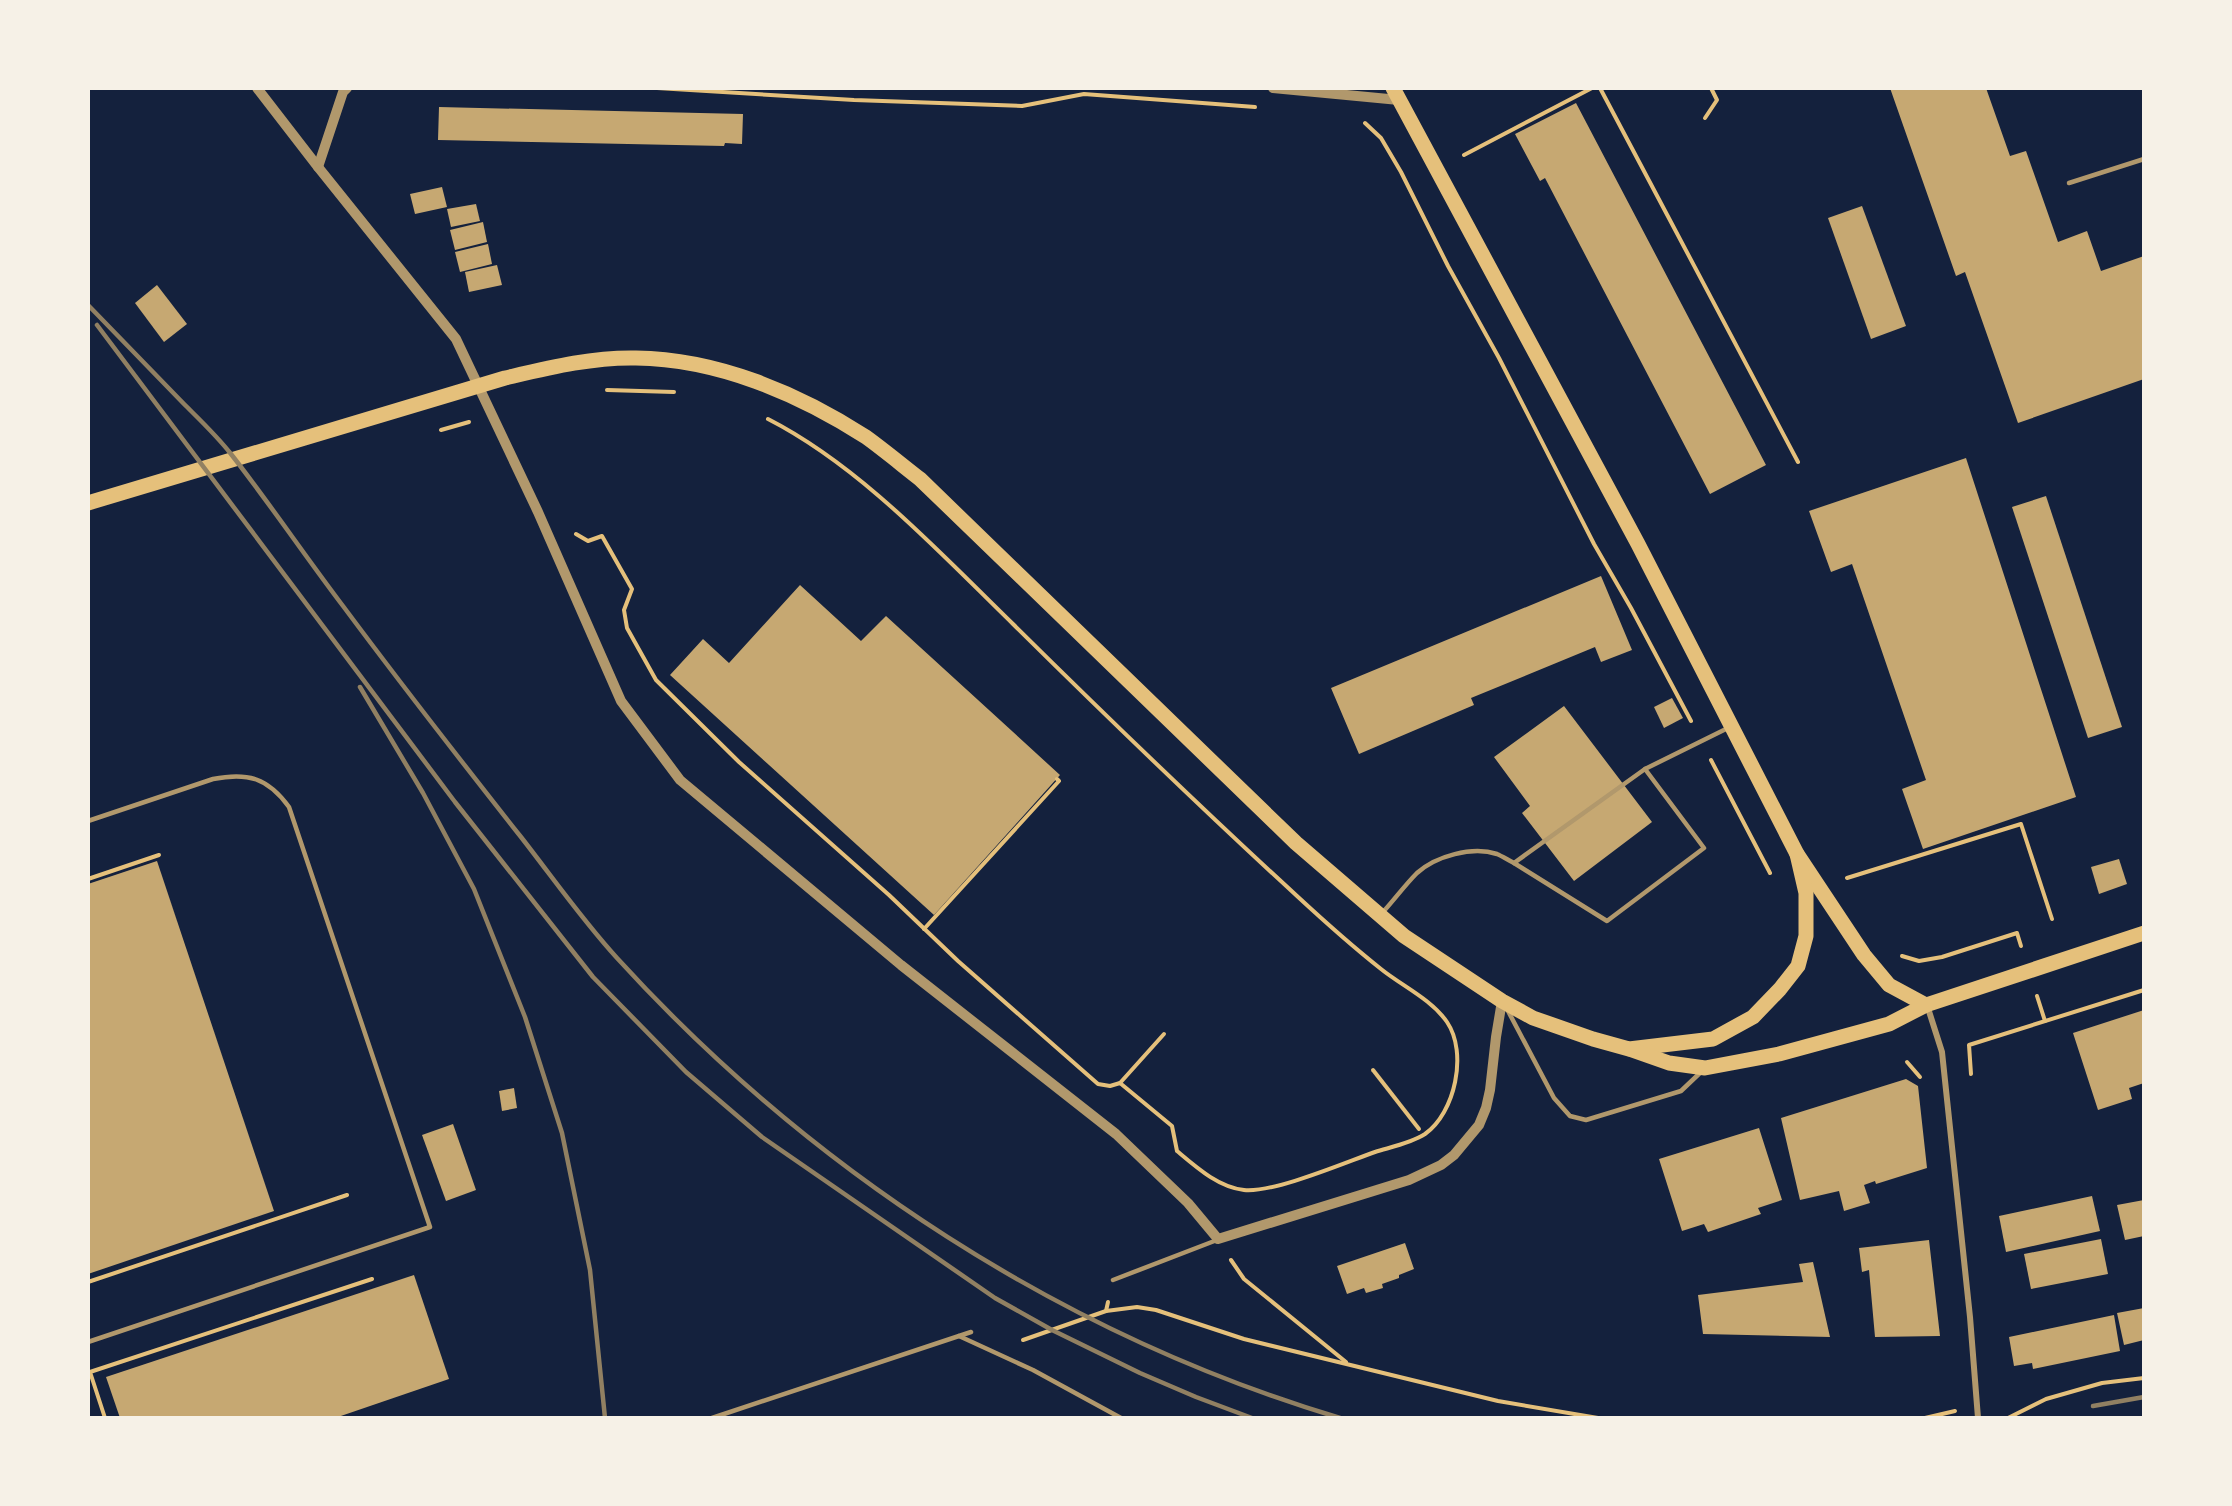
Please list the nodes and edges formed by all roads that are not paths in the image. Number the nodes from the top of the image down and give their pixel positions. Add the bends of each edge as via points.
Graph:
1 (257, 88) edge
2 (347, 88) edge
3 (1273, 88) edge
4 (1396, 94) edge
5 (2144, 159) edge
6 (318, 167) junction
7 (2069, 183) dead end
8 (88, 503) edge
9 (1732, 726) junction
10 (1645, 769) junction
11 (88, 821) edge
12 (1797, 854) junction
13 (1514, 863) junction
14 (1380, 916) junction
15 (2144, 933) edge
16 (1503, 1002) junction
17 (1926, 1005) junction
18 (1629, 1049) junction
19 (1705, 1068) junction
20 (1218, 1239) junction
21 (1113, 1280) dead end
22 (971, 1332) dead end
23 (959, 1336) junction
24 (88, 1342) edge
25 (712, 1418) edge
26 (1121, 1418) edge
27 (1977, 1418) edge

1 - 6 street
2 - 6 street
3 - 4 street
4 - 9 main road
5 - 7 lane
6 - 20 street via 456,339 621,701 680,780 901,965 1116,1134 1188,1203
8 - 14 main road via 561,365 636,358 726,371 805,403 865,437 920,478 1296,843
9 - 10 lane
9 - 12 main road
10 - 13 lane
10 - 13 lane via 1704,848 1607,921
11 - 24 lane via 229,776 257,779 280,794 289,807 430,1227
12 - 17 main road via 1864,955 1889,985
12 - 18 main road via 1806,892 1806,936 1798,966 1780,989 1754,1017 1713,1039
13 - 14 lane via 1482,852 1443,858 1417,873
14 - 16 main road
15 - 17 main road
16 - 18 main road via 1533,1018
16 - 19 lane via 1554,1098 1570,1116 1586,1120 1681,1091
16 - 20 street via 1486,1108 1479,1125 1442,1165 1409,1180
17 - 19 main road via 1889,1024 1779,1054
17 - 27 street via 1942,1052
18 - 19 main road via 1669,1063
20 - 21 lane
22 - 23 lane
23 - 25 lane
23 - 26 lane via 1033,1370

